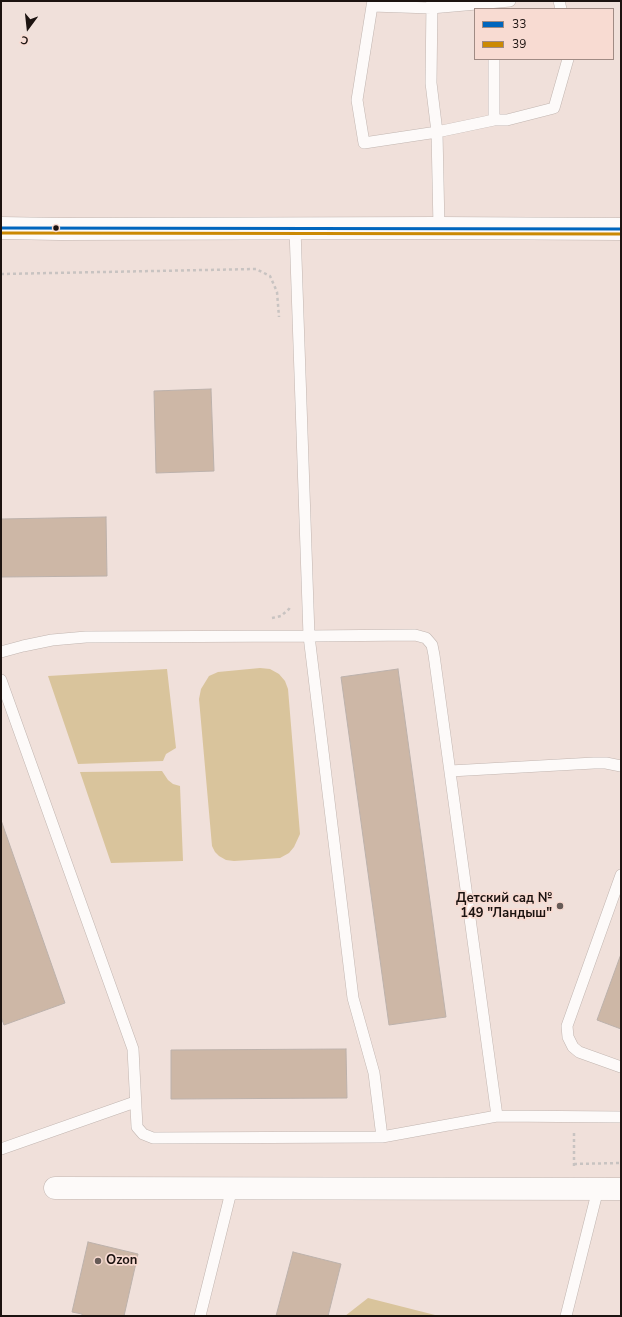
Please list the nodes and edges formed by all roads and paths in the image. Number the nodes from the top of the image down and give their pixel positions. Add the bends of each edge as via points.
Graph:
1 (510, 1) edge
2 (373, 3) edge
3 (432, 4) edge
4 (494, 4) edge
5 (494, 60) edge
6 (568, 60) edge
7 (494, 120) junction
8 (437, 132) junction
9 (1, 228) edge
10 (295, 228) junction
11 (439, 228) junction
12 (621, 229) edge
13 (1, 274) edge
14 (279, 324) dead end
15 (291, 604) dead end
16 (268, 618) dead end
17 (310, 636) junction
18 (1, 652) edge
19 (1, 680) edge
20 (621, 766) edge
21 (450, 770) junction
22 (621, 875) edge
23 (621, 1067) edge
24 (135, 1102) junction
25 (497, 1116) junction
26 (574, 1116) junction
27 (621, 1117) edge
28 (382, 1137) junction
29 (1, 1149) edge
30 (621, 1163) edge
31 (574, 1164) junction
32 (56, 1188) dead end
33 (232, 1188) junction
34 (574, 1189) junction
35 (598, 1189) junction
36 (621, 1189) edge
37 (200, 1316) edge
38 (566, 1316) edge

1 - 4 lane
2 - 3 lane
2 - 8 lane via 357,100 364,143
3 - 4 lane
3 - 8 lane via 431,83
5 - 7 lane
6 - 7 lane via 554,108 507,120
7 - 8 lane
8 - 11 lane
9 - 10 main road
10 - 11 main road
10 - 17 lane
11 - 12 main road
13 - 14 path via 256,269 270,276 278,292
15 - 16 path via 281,616
17 - 18 lane via 86,638 52,640
17 - 21 lane via 415,635 426,638 432,645 434,655
17 - 28 lane via 353,998 374,1073
19 - 24 lane via 133,1049
20 - 21 lane via 594,763
21 - 25 lane
22 - 23 lane via 567,1026 568,1037 579,1052
24 - 28 lane via 137,1127 143,1134 153,1138
24 - 29 lane
25 - 26 lane
25 - 28 lane
26 - 27 lane
26 - 31 path
30 - 31 path
31 - 34 path
32 - 33 main road
33 - 34 main road
33 - 37 lane
34 - 35 main road
35 - 36 main road
35 - 38 lane

